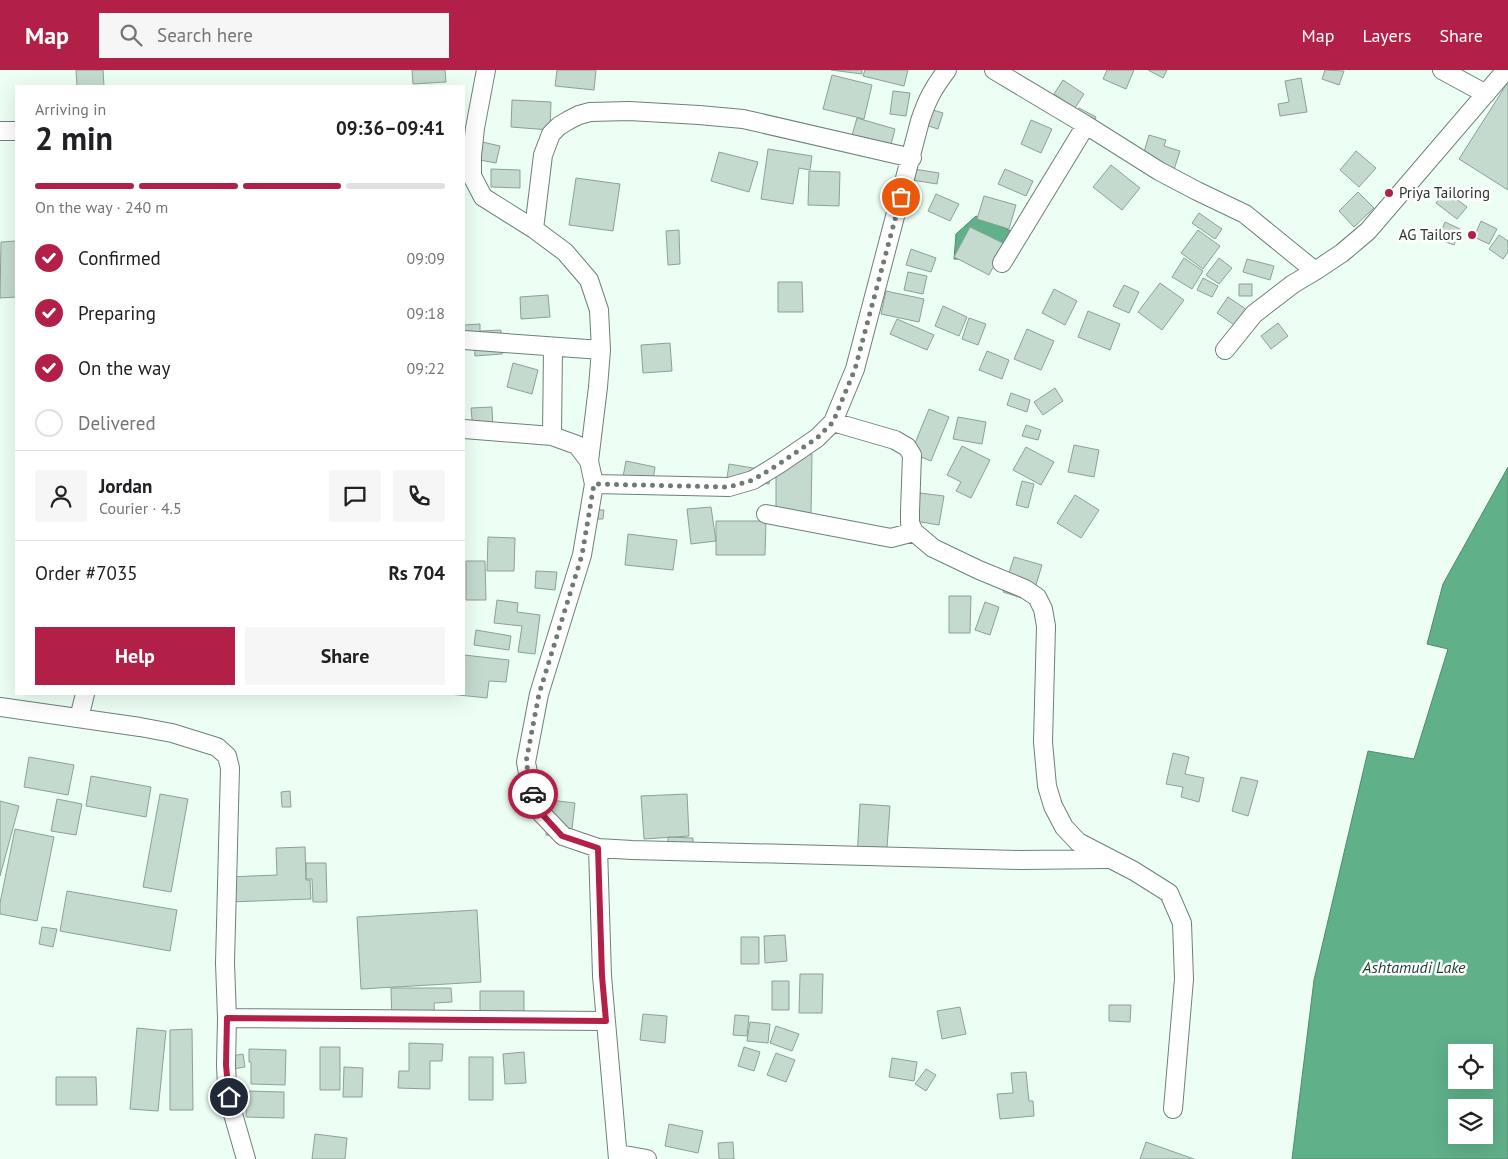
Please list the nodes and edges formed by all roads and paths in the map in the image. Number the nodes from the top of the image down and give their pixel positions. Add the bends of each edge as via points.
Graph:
1 (486, 70) edge
2 (947, 70) edge
3 (994, 70) edge
4 (1442, 70) edge
5 (1506, 70) edge
6 (1486, 94) junction
7 (1086, 125) junction
8 (0, 131) edge
9 (15, 131) edge
10 (912, 158) junction
11 (534, 229) junction
12 (1002, 263) dead end
13 (1315, 271) junction
14 (465, 340) edge
15 (554, 347) junction
16 (601, 350) junction
17 (1225, 350) dead end
18 (833, 422) junction
19 (465, 429) edge
20 (552, 436) junction
21 (589, 462) junction
22 (594, 484) junction
23 (766, 514) dead end
24 (914, 532) junction
25 (85, 695) edge
26 (0, 707) edge
27 (79, 718) junction
28 (598, 848) junction
29 (1110, 859) junction
30 (227, 1018) junction
31 (606, 1021) junction
32 (1173, 1109) dead end
33 (619, 1156) edge
34 (246, 1159) edge
35 (647, 1159) edge

1 - 11 street via 475,128 472,176 483,197
2 - 10 street via 928,98
3 - 7 street
4 - 6 street
5 - 6 street
6 - 13 street via 1368,231
7 - 12 street
7 - 13 street via 1159,171 1245,214
8 - 9 street
10 - 11 street via 742,119 629,111 590,112 558,126 546,144
10 - 18 street via 855,369
11 - 16 street via 565,252 589,280 599,310
13 - 17 street via 1254,314
14 - 15 street
15 - 16 street
15 - 20 street
16 - 21 street
18 - 22 street via 817,438 779,464 753,480 729,487
18 - 24 street via 895,440 907,447 912,455 910,523
19 - 20 street
20 - 21 street via 577,445
21 - 22 street
22 - 28 street via 582,555 539,694 526,762 531,790 542,814 562,836
23 - 24 street via 891,538
24 - 29 street via 933,548 1037,597 1044,609 1046,626 1043,742 1047,786 1064,826 1078,842
25 - 27 street
26 - 27 street
27 - 30 street via 172,733 217,748 227,756 230,768 225,964
28 - 29 street via 1021,860
28 - 31 street
29 - 32 street via 1169,893 1182,923 1184,979
30 - 31 street
30 - 34 street via 227,1086
31 - 33 street
33 - 35 street

